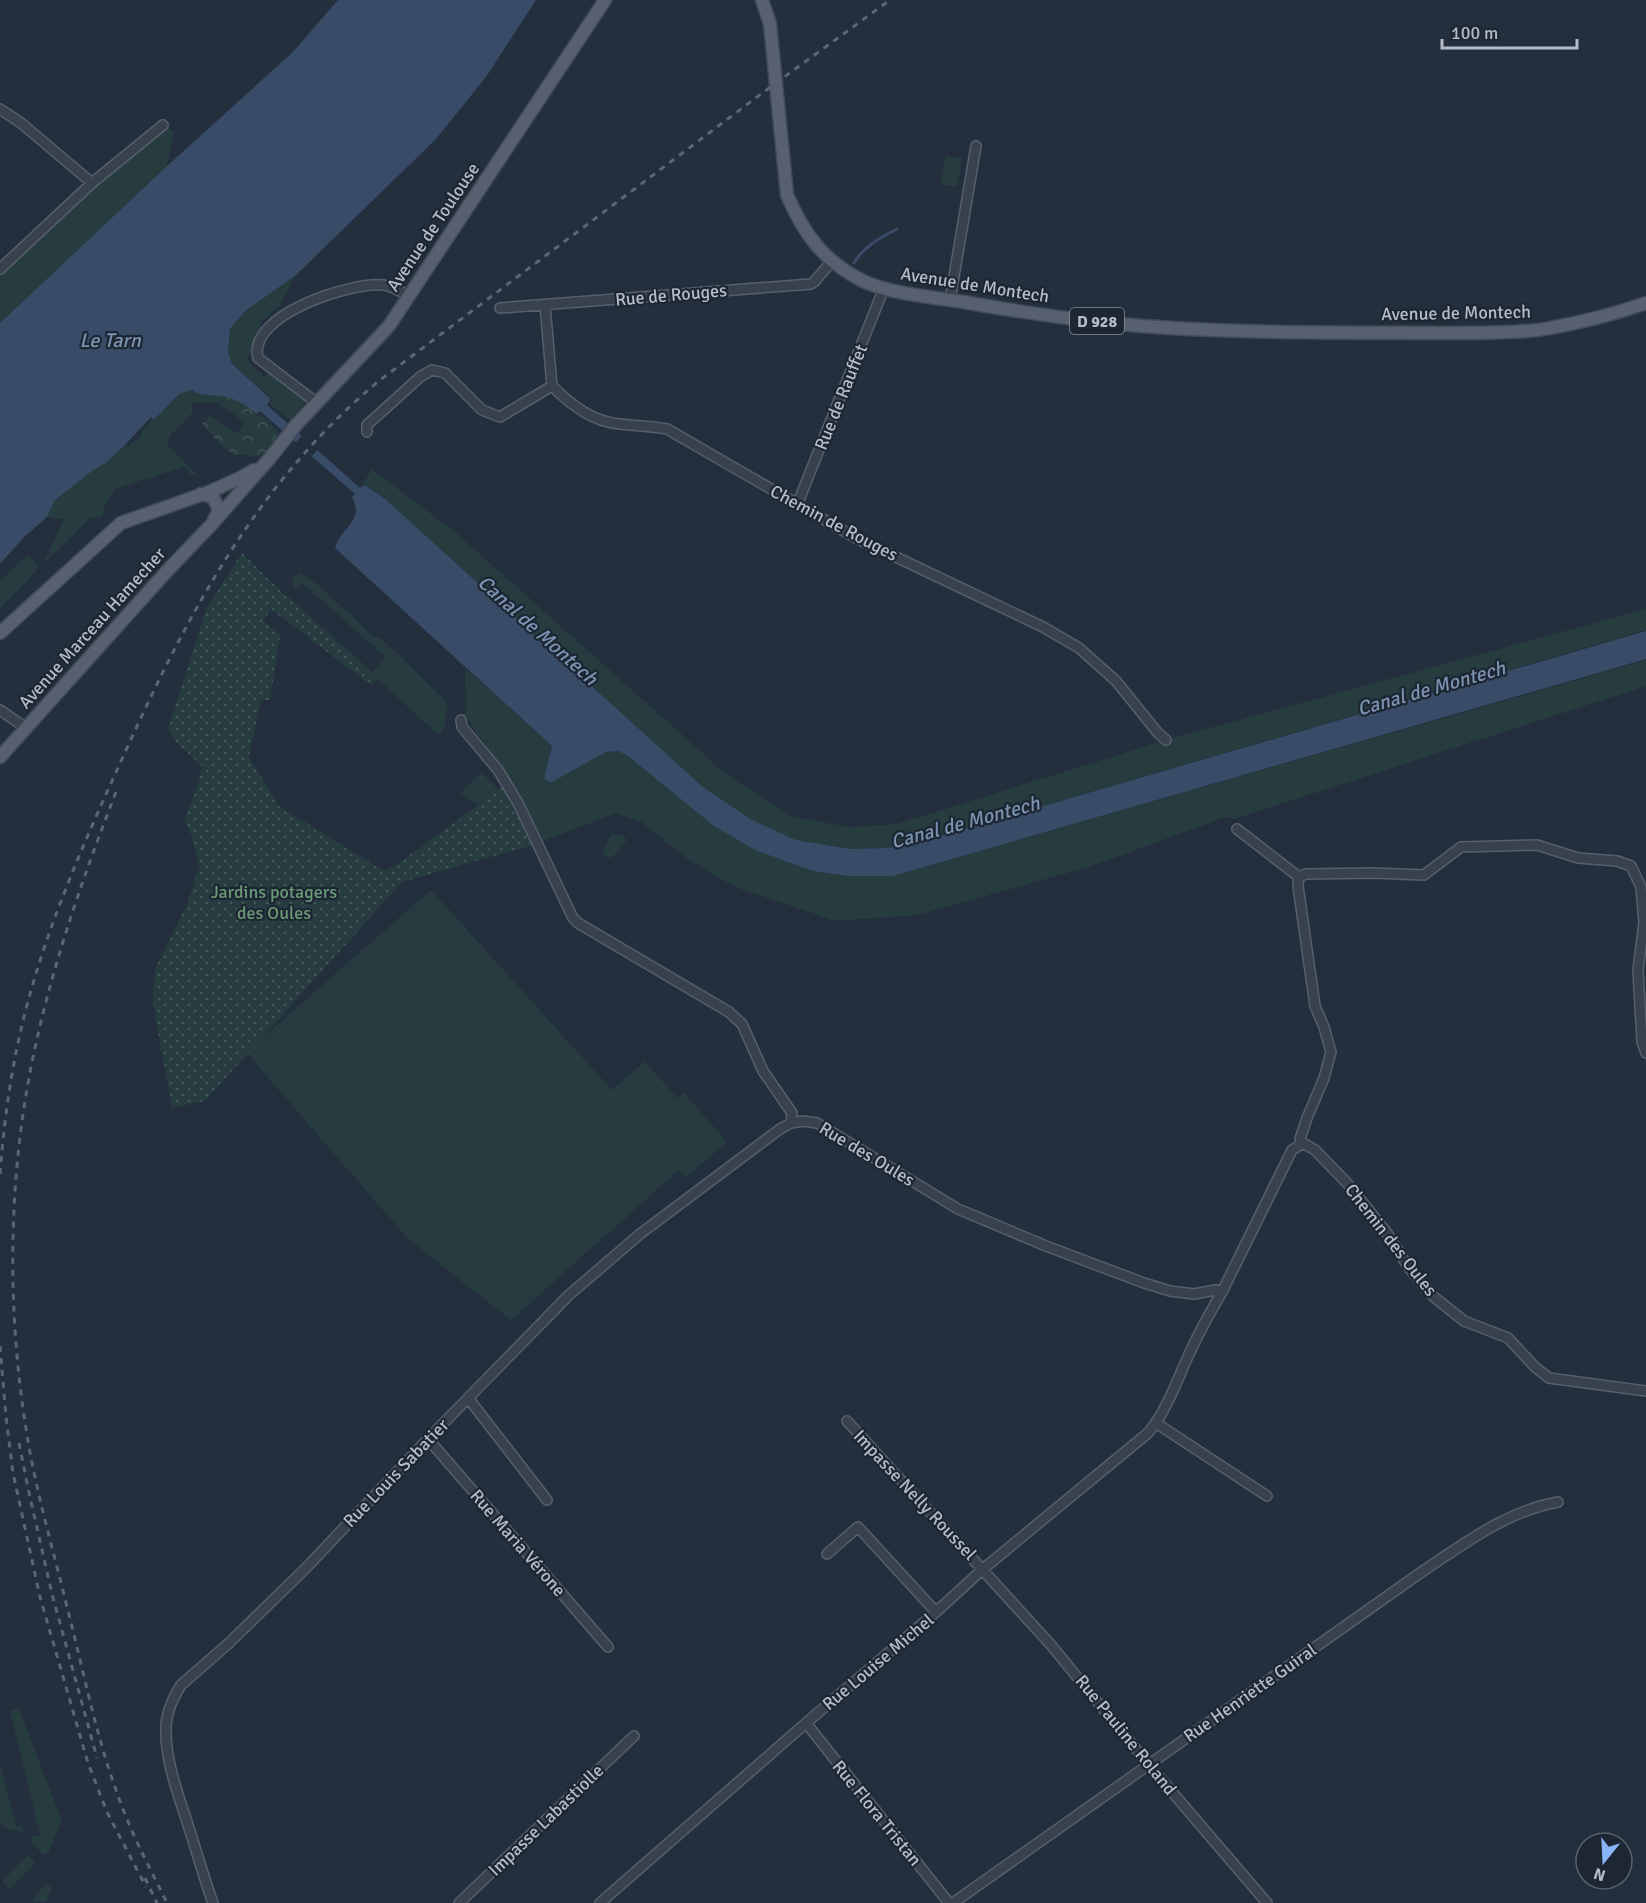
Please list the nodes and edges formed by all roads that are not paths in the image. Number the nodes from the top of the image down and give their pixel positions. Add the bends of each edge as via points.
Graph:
1 (605, 0) edge
2 (762, 0) edge
3 (0, 109) edge
4 (163, 125) dead end
5 (976, 146) dead end
6 (92, 183) junction
7 (832, 261) junction
8 (0, 269) edge
9 (884, 288) junction
10 (408, 296) junction
11 (950, 300) junction
12 (1646, 303) edge
13 (545, 305) junction
14 (500, 308) dead end
15 (552, 386) junction
16 (317, 403) junction
17 (366, 432) dead end
18 (270, 458) junction
19 (201, 494) junction
20 (797, 505) junction
21 (212, 524) junction
22 (0, 633) edge
23 (0, 710) edge
24 (461, 720) dead end
25 (26, 728) junction
26 (1166, 740) dead end
27 (0, 757) edge
28 (1237, 829) dead end
29 (1299, 877) junction
30 (1646, 1053) edge
31 (791, 1123) junction
32 (1303, 1143) junction
33 (1222, 1292) junction
34 (1646, 1391) edge
35 (468, 1398) junction
36 (847, 1421) dead end
37 (1156, 1423) junction
38 (428, 1439) junction
39 (1267, 1496) dead end
40 (547, 1500) dead end
41 (1557, 1502) dead end
42 (827, 1554) dead end
43 (983, 1569) junction
44 (936, 1612) junction
45 (608, 1647) dead end
46 (806, 1723) junction
47 (634, 1736) dead end
48 (1149, 1765) junction
49 (213, 1903) edge
50 (459, 1903) edge
51 (600, 1903) edge
52 (949, 1903) edge
53 (954, 1903) edge
54 (1267, 1903) edge

1 - 10 main road, Avenue de Toulouse
2 - 7 main road, Avenue de Montech / D 928 via 770,24 787,195 798,220
3 - 6 street
4 - 6 street
5 - 11 street
6 - 8 street
7 - 9 main road, Avenue de Montech / D 928
7 - 13 street, Rue de Rouges via 811,284
9 - 11 main road, Avenue de Montech / D 928
9 - 20 street, Rue de Rauffet
10 - 16 main road, Avenue de Toulouse via 389,326
10 - 16 street via 384,285 366,285 324,296 286,313 263,335 256,350 258,358
11 - 12 main road, Avenue de Montech / D 928 via 1110,323 1228,330 1475,333 1549,328
13 - 14 street, Rue de Rouges
13 - 15 street
15 - 17 street via 500,417 482,410 445,373 432,370 367,425
15 - 20 street, Chemin de Rouges via 576,408 596,418 667,429
16 - 18 main road, Avenue de Toulouse
18 - 19 main road via 240,478
18 - 21 main road, Avenue Marceau Hamecher
19 - 21 main road via 213,497 219,510
19 - 22 main road via 121,523
20 - 26 street, Chemin de Rouges via 1079,648 1116,681
21 - 25 main road, Avenue Marceau Hamecher
23 - 25 street
24 - 31 street via 462,727 498,770 518,803 573,918 729,1012 742,1024 763,1071 792,1113
25 - 27 main road, Avenue Marceau Hamecher
28 - 29 street
29 - 30 street via 1424,874 1461,848 1472,847 1537,845 1578,858 1631,866 1641,887 1644,923 1638,970
29 - 32 street via 1315,1006 1331,1052 1300,1139
31 - 33 street, Rue des Oules via 817,1123 958,1209 1046,1246 1170,1291
31 - 35 street, Rue Louis Sabatier via 640,1234 569,1295
32 - 33 street via 1292,1150
32 - 34 street, Chemin des Oules via 1347,1183 1434,1297 1464,1321 1508,1338 1549,1378
33 - 37 street, Rue Louise Michel
35 - 38 street, Rue Louis Sabatier
35 - 40 street
36 - 43 street, Impasse Nelly Roussel
37 - 39 street
37 - 43 street, Rue Louise Michel
38 - 45 street, Rue Maria Vérone
38 - 49 street, Rue Louis Sabatier via 306,1568 176,1693 166,1727 169,1757
41 - 48 street, Rue Henriette Guiral via 1540,1505 1489,1527
42 - 44 street via 858,1527
43 - 44 street, Rue Louise Michel
43 - 48 street, Rue Pauline Roland via 1051,1644
44 - 46 street, Rue Louise Michel
46 - 51 street, Rue Louise Michel
46 - 52 street, Rue Flora Tristan
47 - 50 street, Impasse Labastiolle
48 - 53 street, Rue Henriette Guiral
48 - 54 street, Rue Pauline Roland

